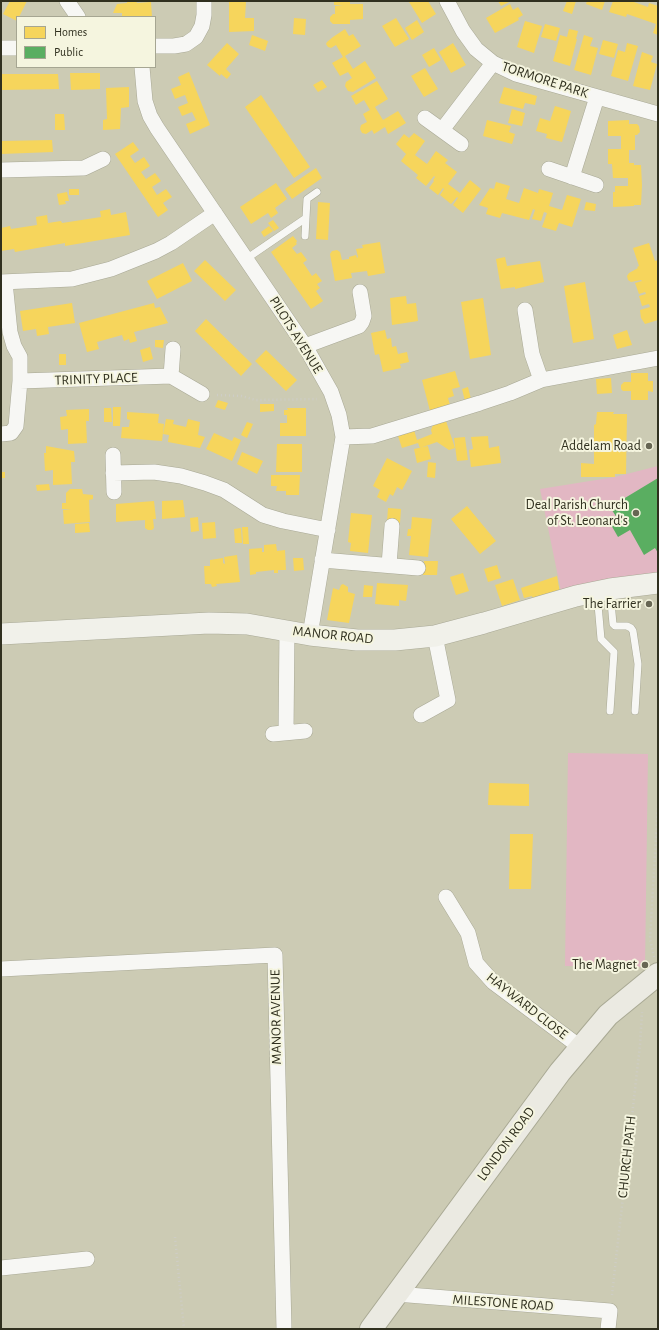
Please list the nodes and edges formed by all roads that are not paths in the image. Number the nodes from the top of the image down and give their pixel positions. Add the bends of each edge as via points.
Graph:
1 (204, 1) edge
2 (447, 1) edge
3 (156, 46) edge
4 (1, 48) edge
5 (16, 48) edge
6 (493, 63) junction
7 (142, 68) edge
8 (597, 97) junction
9 (658, 114) edge
10 (424, 118) dead end
11 (442, 130) junction
12 (461, 144) dead end
13 (103, 159) dead end
14 (549, 169) dead end
15 (1, 170) edge
16 (572, 177) junction
17 (596, 185) dead end
18 (317, 192) dead end
19 (215, 213) junction
20 (306, 218) junction
21 (305, 236) dead end
22 (246, 259) junction
23 (3, 282) edge
24 (360, 292) dead end
25 (525, 310) dead end
26 (305, 346) junction
27 (173, 349) dead end
28 (658, 358) edge
29 (171, 376) junction
30 (541, 380) junction
31 (20, 381) junction
32 (202, 394) road end
33 (1, 434) edge
34 (343, 437) junction
35 (113, 455) dead end
36 (113, 473) junction
37 (114, 492) dead end
38 (392, 526) dead end
39 (328, 530) junction
40 (322, 560) junction
41 (389, 565) junction
42 (418, 568) dead end
43 (658, 583) edge
44 (604, 590) junction
45 (287, 630) junction
46 (1, 634) edge
47 (310, 635) junction
48 (435, 636) junction
49 (635, 711) dead end
50 (610, 712) dead end
51 (421, 715) dead end
52 (305, 731) dead end
53 (446, 897) dead end
54 (1, 969) edge
55 (653, 978) edge
56 (580, 1047) junction
57 (87, 1259) dead end
58 (1, 1268) edge
59 (396, 1294) junction
60 (284, 1329) edge
61 (371, 1329) edge
62 (608, 1329) edge

1 - 3 street via 202,26 196,37 186,44
2 - 6 street, TORMORE PARK via 476,49
4 - 5 street
6 - 8 street, TORMORE PARK via 516,74
6 - 11 street, TORMORE PARK
7 - 19 street, PILOTS AVENUE via 145,101 150,116
8 - 9 street, TORMORE PARK
8 - 16 street, TORMORE PARK
10 - 11 street
11 - 12 street
13 - 15 street via 84,168
14 - 16 street
16 - 17 street
18 - 20 lane via 307,199
19 - 22 street, PILOTS AVENUE
19 - 23 street via 166,246 111,270 72,279
20 - 21 lane
20 - 22 lane
22 - 26 street, PILOTS AVENUE
23 - 31 street via 10,332 20,357
24 - 26 street via 364,316 359,326
25 - 30 street via 532,354
26 - 34 street, PILOTS AVENUE via 334,399
27 - 29 street
28 - 30 street
29 - 31 street, TRINITY PLACE
29 - 32 street
30 - 34 street via 510,393 379,434
31 - 33 street via 16,426 11,433
34 - 39 street, PILOTS AVENUE
35 - 36 street
36 - 37 street
36 - 39 street via 154,472 181,476 224,490 263,515
38 - 41 street
39 - 40 street, PILOTS AVENUE
40 - 41 street
40 - 47 street, PILOTS AVENUE
41 - 42 street
43 - 44 main road, MANOR ROAD
44 - 48 main road, MANOR ROAD
44 - 49 lane via 613,624 631,628 633,631 638,664
44 - 50 lane via 601,639 614,652
45 - 46 main road, MANOR ROAD via 246,624 209,623
45 - 47 main road, MANOR ROAD
45 - 52 street via 279,733
47 - 48 main road, MANOR ROAD via 357,640
48 - 51 street via 454,700
53 - 56 street, HAYWARD CLOSE via 468,933 476,963 493,982
54 - 60 street, MANOR AVENUE via 275,955
55 - 56 main road, LONDON ROAD via 608,1015
56 - 59 main road, LONDON ROAD
57 - 58 street
59 - 61 main road, LONDON ROAD
59 - 62 street, MILESTONE ROAD via 610,1311

